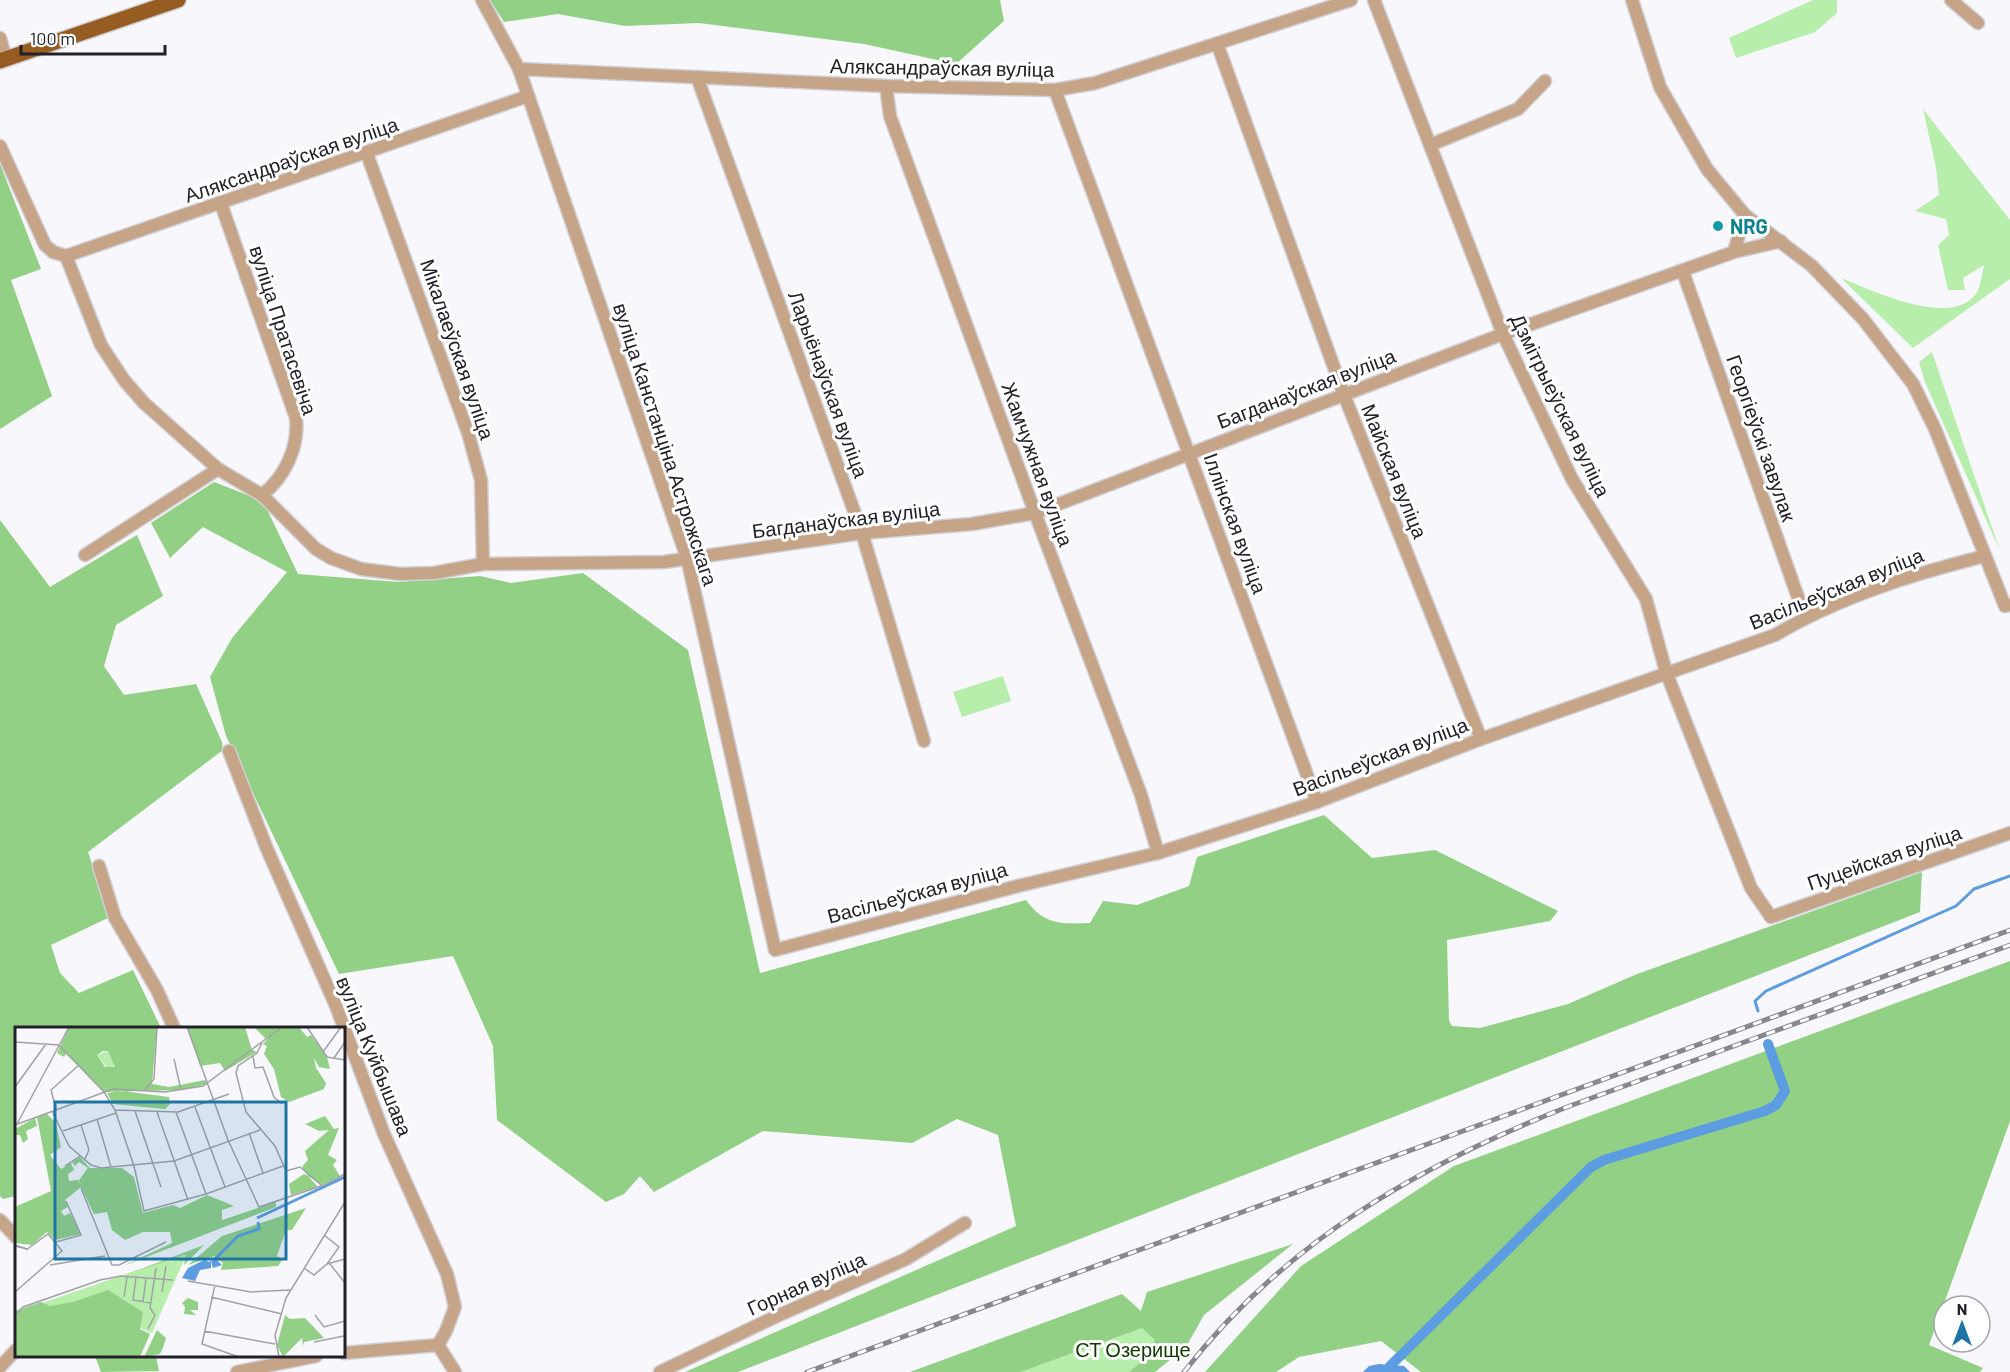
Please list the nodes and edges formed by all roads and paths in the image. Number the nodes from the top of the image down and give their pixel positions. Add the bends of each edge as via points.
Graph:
1 (178, 0) edge
2 (482, 0) edge
3 (1351, 0) edge
4 (1374, 0) edge
5 (1632, 0) edge
6 (1951, 0) edge
7 (1978, 23) dead end
8 (0, 38) edge
9 (1218, 45) junction
10 (3, 60) edge
11 (519, 69) junction
12 (698, 77) junction
13 (1545, 81) dead end
14 (886, 86) junction
15 (1055, 90) junction
16 (528, 96) junction
17 (1430, 145) junction
18 (0, 146) edge
19 (367, 154) junction
20 (221, 204) junction
21 (1745, 215) junction
22 (1781, 242) junction
23 (1734, 252) junction
24 (66, 256) junction
25 (1683, 272) junction
26 (1503, 334) junction
27 (1344, 394) junction
28 (1190, 452) junction
29 (218, 469) junction
30 (262, 495) junction
31 (1035, 513) junction
32 (862, 533) junction
33 (85, 555) dead end
34 (1986, 556) junction
35 (687, 558) junction
36 (483, 564) junction
37 (2010, 605) edge
38 (1805, 617) junction
39 (1666, 672) junction
40 (1480, 739) junction
41 (924, 741) dead end
42 (229, 751) dead end
43 (1317, 802) junction
44 (2010, 833) edge
45 (1158, 853) junction
46 (99, 866) dead end
47 (1771, 917) joint
48 (775, 950) joint
49 (173, 1027) edge
50 (344, 1027) edge
51 (345, 1030) edge
52 (7, 1222) edge
53 (965, 1223) dead end
54 (15, 1235) edge
55 (438, 1345) junction
56 (15, 1351) edge
57 (345, 1353) edge
58 (311, 1357) edge
59 (0, 1367) edge
60 (237, 1372) edge
61 (455, 1372) edge
62 (660, 1372) edge

1 - 10 main road
2 - 11 street, вуліца Канстанціна Астрожскага
3 - 9 street, Аляксандраўская вуліца
4 - 17 street, Дзмітрыеўская вуліца
5 - 21 street via 1660,87 1707,169
6 - 7 street
8 - 10 street
9 - 15 street, Аляксандраўская вуліца via 1095,83
9 - 27 street, Майская вуліца
11 - 12 street, Аляксандраўская вуліца
11 - 16 street, вуліца Канстанціна Астрожскага
12 - 14 street, Аляксандраўская вуліца
12 - 32 street, Ларыёнаўская вуліца
13 - 17 street via 1518,109
14 - 15 street, Аляксандраўская вуліца
14 - 31 street, Жамчужная вуліца via 890,116
15 - 28 street, Іллінская вуліца
16 - 19 street, Аляксандраўская вуліца
16 - 35 street, вуліца Канстанціна Астрожскага
17 - 26 street, Дзмітрыеўская вуліца
18 - 24 street via 45,245
19 - 20 street, Аляксандраўская вуліца
19 - 36 street, Мікалаеўская вуліца via 468,433 481,480
20 - 24 street, Аляксандраўская вуліца
20 - 30 street, вуліца Пратасевіча via 296,418 297,428 285,470
21 - 22 street
21 - 23 street
22 - 23 street, Багданаўская вуліца
22 - 34 street via 1812,266 1863,319 1913,384
23 - 25 street, Багданаўская вуліца
24 - 29 street, Багданаўская вуліца via 101,345 124,380 163,422
25 - 26 street, Багданаўская вуліца
25 - 38 street, Георгіеўскі завулак
26 - 27 street, Багданаўская вуліца
26 - 39 street, Дзмітрыеўская вуліца via 1572,479 1646,599
27 - 28 street, Багданаўская вуліца
27 - 40 street, Майская вуліца
28 - 31 street, Багданаўская вуліца
28 - 43 street, Іллінская вуліца
29 - 30 street, Багданаўская вуліца
29 - 33 street
30 - 36 street, Багданаўская вуліца via 316,549 346,564 401,574 434,573
31 - 32 street, Багданаўская вуліца via 972,524
31 - 45 street, Жамчужная вуліца via 1141,795
32 - 35 street, Багданаўская вуліца
32 - 41 street, Ларыёнаўская вуліца
34 - 37 street via 2005,606
34 - 38 street, Васільеўская вуліца via 1924,571
35 - 36 street, Багданаўская вуліца via 663,562
35 - 48 street, вуліца Канстанціна Астрожскага
38 - 39 street, Васільеўская вуліца via 1775,635
39 - 40 street, Васільеўская вуліца
39 - 47 street, Дзмітрыеўская вуліца via 1752,888
40 - 43 street, Васільеўская вуліца
42 - 50 street, вуліца Куйбышава
43 - 45 street, Васільеўская вуліца
44 - 47 street, Пуцейская вуліца
45 - 48 street, Васільеўская вуліца
46 - 49 street via 115,918 157,990
51 - 55 street, вуліца Куйбышава via 384,1134 447,1274 455,1306
52 - 54 street
53 - 62 street, Горная вуліца via 906,1259
55 - 57 street
55 - 61 street
56 - 59 street
58 - 60 street

